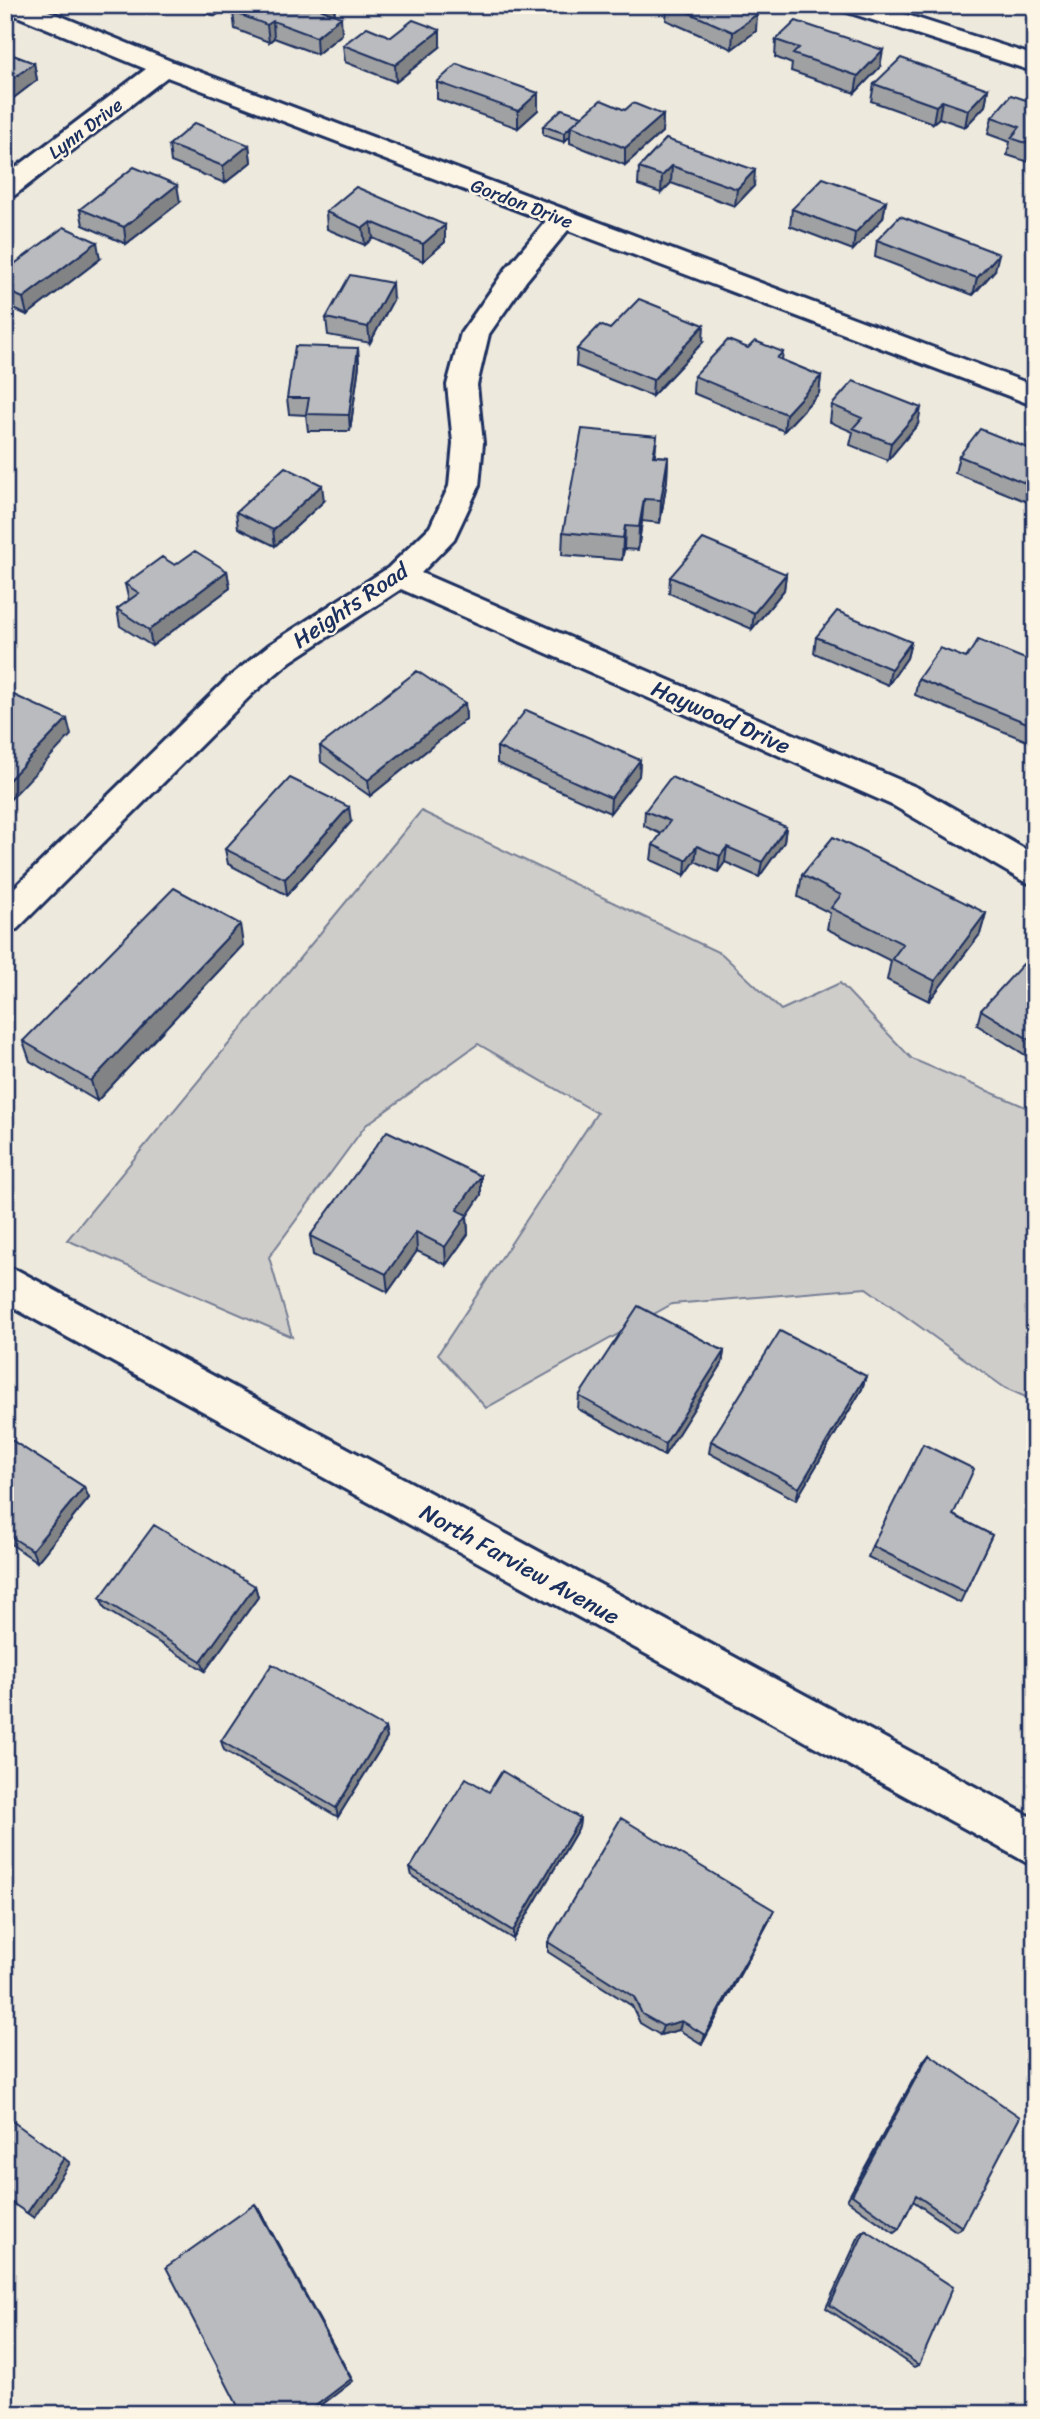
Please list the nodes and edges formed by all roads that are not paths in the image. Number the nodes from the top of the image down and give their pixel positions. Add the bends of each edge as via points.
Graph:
1 (12, 5) edge
2 (849, 5) edge
3 (1035, 64) edge
4 (164, 67) junction
5 (5, 188) edge
6 (562, 219) junction
7 (1035, 397) edge
8 (400, 576) junction
9 (1035, 872) edge
10 (5, 919) edge
11 (5, 1283) edge
12 (1035, 1844) edge

1 - 4 street, Gordon Drive
2 - 3 street
4 - 5 street, Lynn Drive
4 - 6 street, Gordon Drive
6 - 7 street, Gordon Drive
6 - 8 street, Heights Road via 475,332 462,385 468,443 464,486 443,533
8 - 9 street, Haywood Drive via 906,797
8 - 10 street, Heights Road via 280,653 240,686
11 - 12 street, North Farview Avenue

